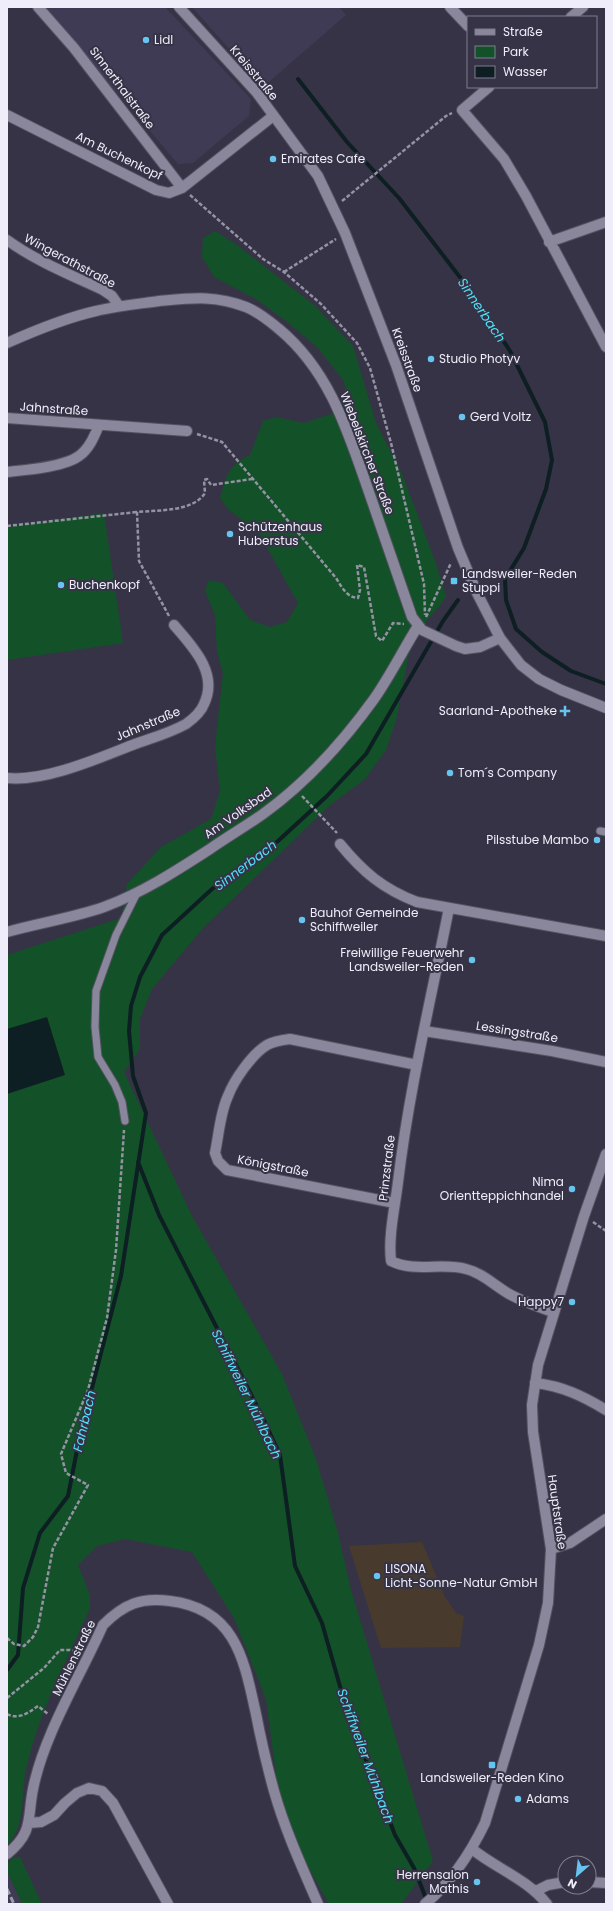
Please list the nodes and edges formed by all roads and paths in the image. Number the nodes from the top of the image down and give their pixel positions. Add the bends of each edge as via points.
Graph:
1 (38, 7) edge
2 (179, 7) edge
3 (450, 7) edge
4 (583, 7) edge
5 (572, 16) edge
6 (467, 25) edge
7 (488, 88) edge
8 (462, 110) junction
9 (7, 115) edge
10 (273, 116) junction
11 (182, 188) junction
12 (334, 208) junction
13 (606, 222) edge
14 (345, 233) junction
15 (7, 240) edge
16 (549, 242) junction
17 (284, 272) junction
18 (118, 306) junction
19 (7, 343) edge
20 (606, 346) edge
21 (7, 418) edge
22 (98, 425) junction
23 (186, 432) joint
24 (7, 472) edge
25 (252, 479) junction
26 (137, 512) junction
27 (7, 526) edge
28 (458, 548) junction
29 (393, 623) dead end
30 (174, 625) joint
31 (418, 626) junction
32 (500, 638) junction
33 (606, 708) edge
34 (7, 778) edge
35 (304, 798) dead end
36 (340, 844) joint
37 (137, 893) junction
38 (449, 908) junction
39 (7, 932) edge
40 (606, 936) edge
41 (424, 1031) junction
42 (606, 1062) edge
43 (417, 1066) junction
44 (125, 1121) joint
45 (606, 1154) edge
46 (395, 1202) junction
47 (553, 1312) junction
48 (535, 1383) junction
49 (606, 1410) edge
50 (606, 1519) edge
51 (551, 1549) junction
52 (7, 1638) edge
53 (88, 1658) junction
54 (7, 1698) edge
55 (7, 1714) edge
56 (56, 1724) junction
57 (29, 1823) junction
58 (472, 1849) junction
59 (7, 1854) edge
60 (557, 1883) edge
61 (536, 1891) junction
62 (168, 1904) edge
63 (318, 1904) edge
64 (425, 1904) edge
65 (547, 1904) edge

1 - 11 street, Sinnerthalstraße via 74,48
2 - 10 street, Kreisstraße via 257,93
3 - 6 street
4 - 5 street
7 - 8 street
8 - 12 path via 446,116
8 - 16 street via 504,159
9 - 11 street, Am Buchenkopf via 156,190 169,193
10 - 11 street, Am Buchenkopf
10 - 12 street, Kreisstraße via 318,176
11 - 17 path via 263,259
12 - 14 street, Kreisstraße
13 - 16 street
14 - 17 path
14 - 28 street, Kreisstraße via 396,365
15 - 18 street, Wingerathstraße via 40,260 103,290 112,296
16 - 20 street
17 - 28 path via 322,304 357,343 370,368 391,443 424,584 425,620
18 - 19 street, Wiebelskircher Straße via 65,319
18 - 31 street, Wiebelskircher Straße via 208,297 248,308 265,317 291,340 311,363 330,392 345,426 412,617
21 - 22 street, Jahnstraße
22 - 23 street, Jahnstraße
22 - 24 street, Jahnstraße via 87,448 79,457 38,468
23 - 25 path via 222,442
25 - 26 path via 222,485 211,485 206,479 203,486 205,493 200,500 184,506
25 - 29 path via 352,598 358,598 360,590 357,565 364,567 376,636 382,641
26 - 27 path
26 - 30 path via 139,561
28 - 32 street, Kreisstraße
30 - 34 street, Jahnstraße via 205,664 208,693 205,704 198,714 185,724 98,758 43,776
31 - 32 street, Wiebelskircher Straße via 446,642 472,649
31 - 37 street, Am Volksbad via 375,698 323,761 295,788 264,813 198,857
32 - 33 street, Kreisstraße via 521,665 539,679
35 - 36 path via 337,833
36 - 38 street via 377,882 417,902
37 - 39 street, Am Volksbad via 69,918
37 - 44 lane via 116,935 96,991 95,1027 98,1057 115,1085 122,1102
38 - 40 street
38 - 41 street, Prinzstraße
41 - 42 street, Lessingstraße
41 - 43 street, Prinzstraße
43 - 46 street, Prinzstraße
43 - 46 street, Königstraße via 290,1039 266,1045 238,1077 228,1096 215,1153 218,1161 227,1170
44 - 52 path via 116,1250 107,1318 88,1390 61,1454 66,1473 88,1484 53,1548 38,1627 33,1637 24,1646 14,1644
45 - 47 street, Hauptstraße
46 - 47 street, Prinzstraße via 391,1261 410,1267 456,1266 468,1269 510,1295
47 - 48 street, Hauptstraße via 541,1350
48 - 49 street via 568,1390
48 - 51 street, Hauptstraße via 532,1405 533,1432
50 - 51 street via 570,1543
51 - 58 street, Hauptstraße via 548,1603 539,1645 491,1806
53 - 54 path via 70,1650 60,1650 44,1668
53 - 56 street, Mühlenstraße
53 - 63 street, Mühlenstraße via 103,1625 115,1613 132,1603 153,1599 193,1606 208,1613 227,1630 242,1657 282,1815
55 - 56 path via 13,1717 22,1716 38,1706
56 - 57 street, Mühlenstraße via 39,1765
57 - 59 street, Mühlenstraße via 18,1845
57 - 62 street via 41,1822 54,1815 77,1793 89,1788 102,1791 114,1804
58 - 61 street
58 - 64 street, Hauptstraße via 451,1879
60 - 61 street
61 - 65 street

